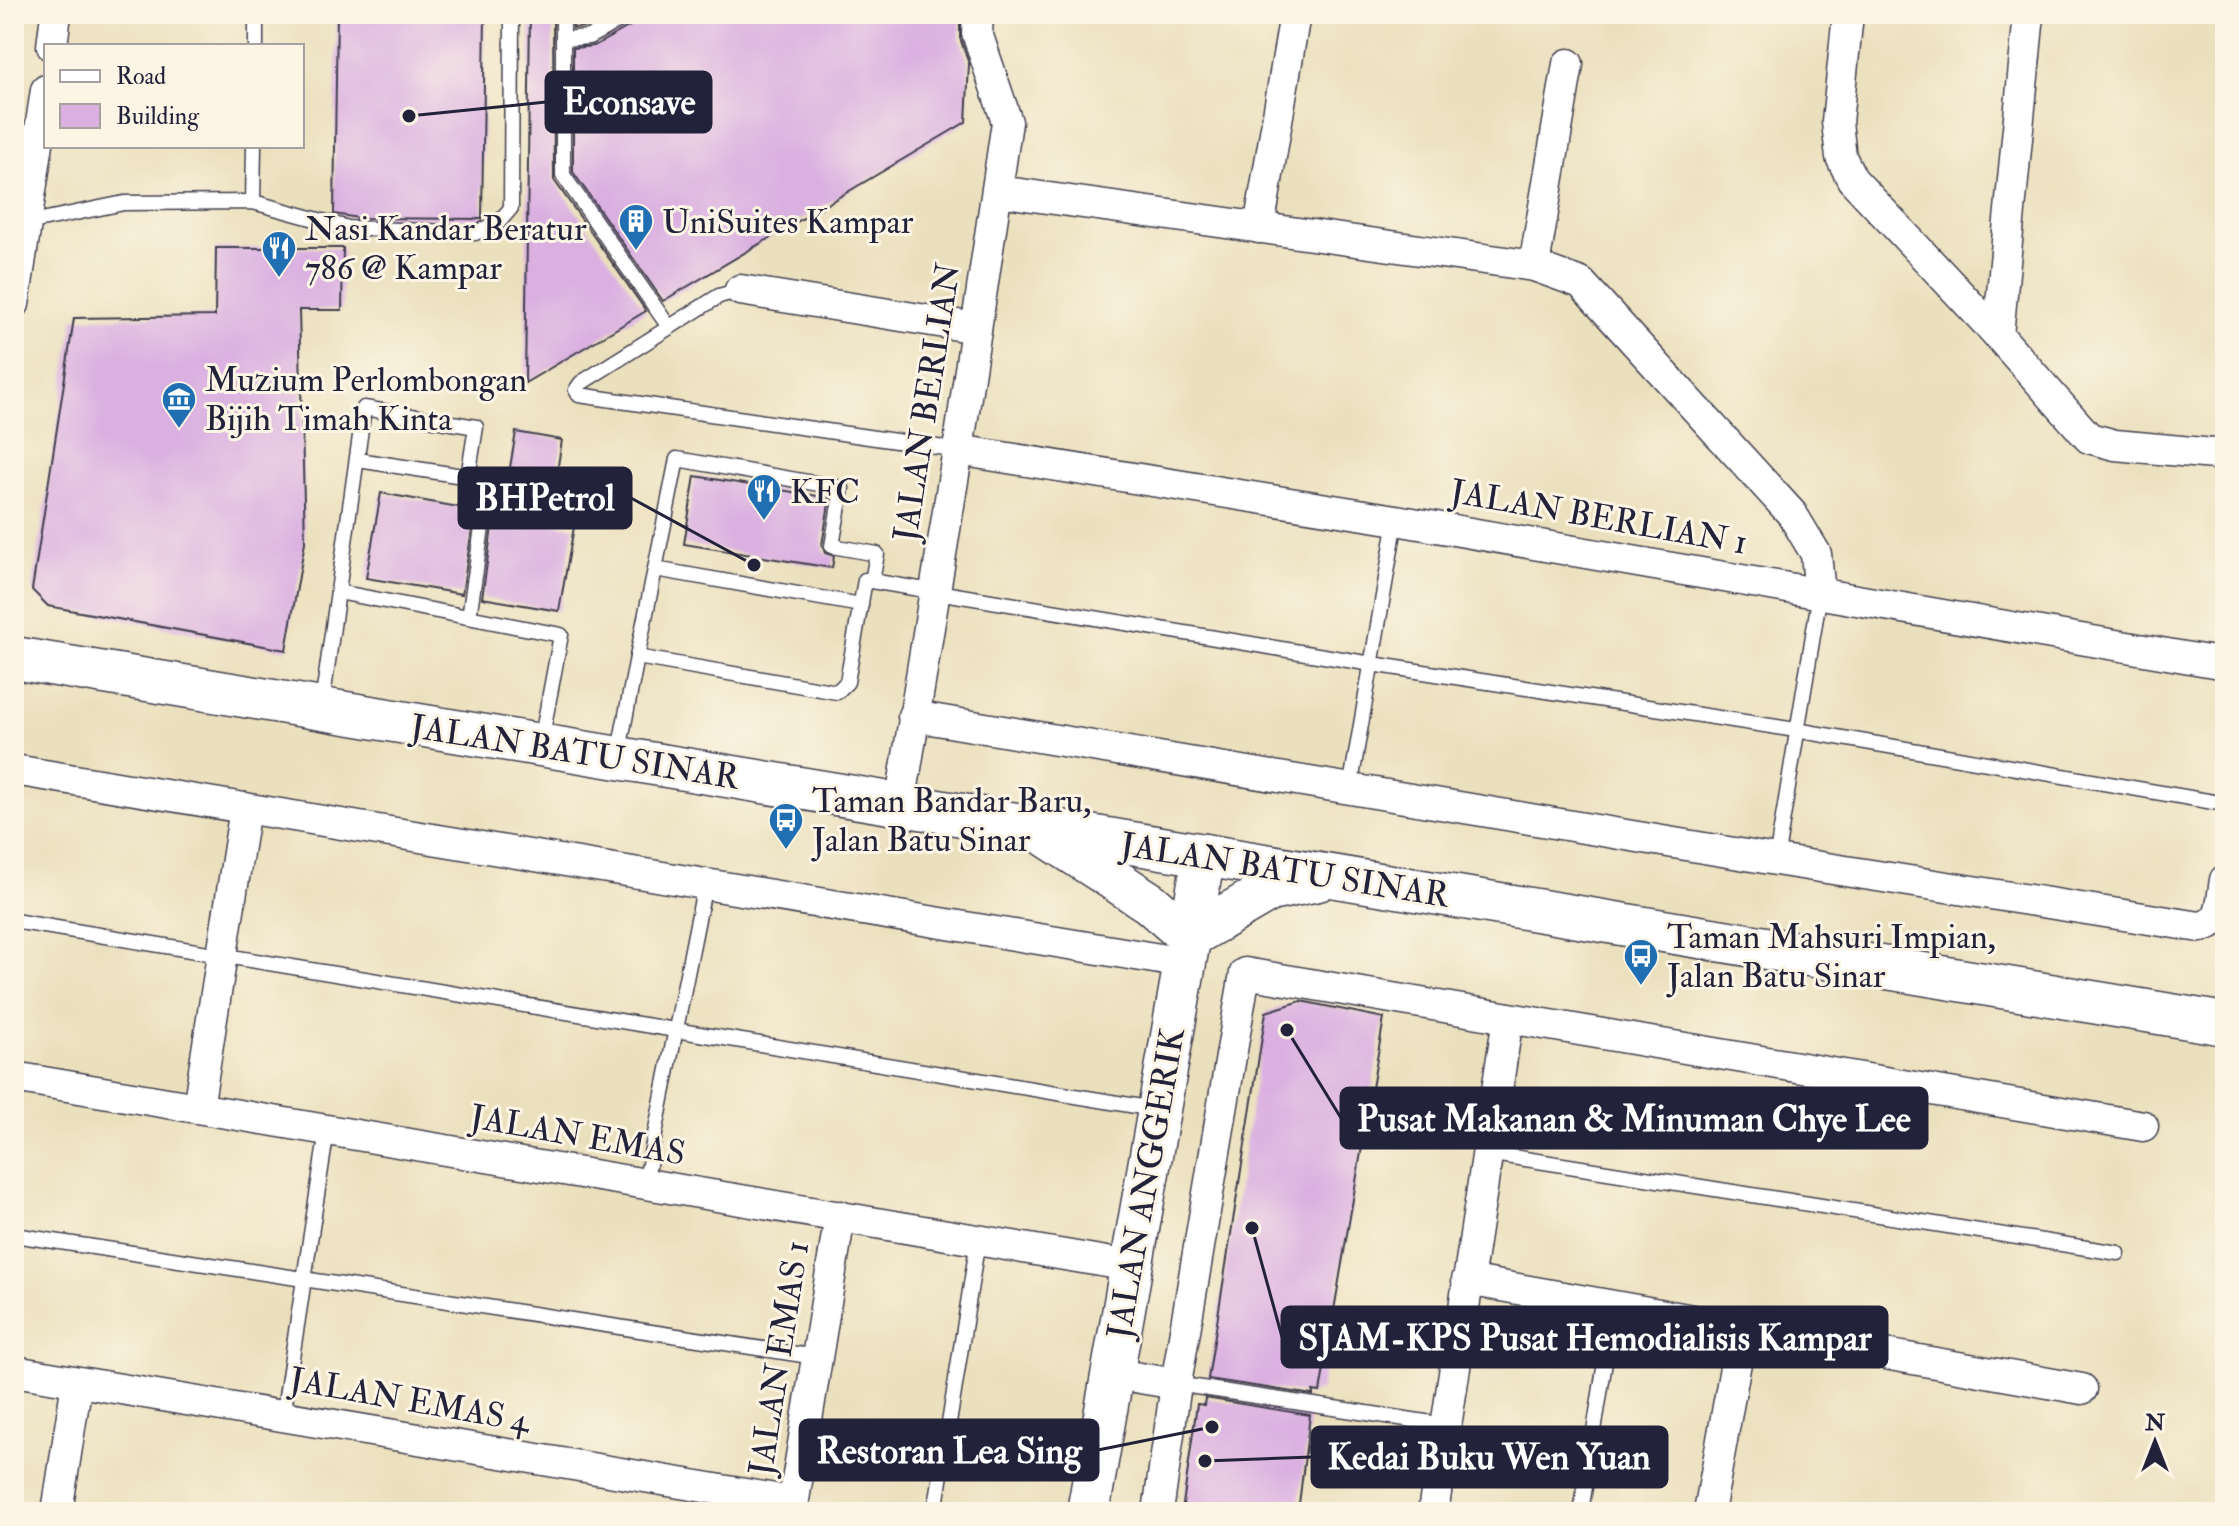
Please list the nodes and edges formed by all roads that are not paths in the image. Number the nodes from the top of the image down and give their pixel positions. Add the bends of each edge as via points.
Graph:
1 (56, 14) edge
2 (256, 14) edge
3 (512, 14) edge
4 (563, 14) edge
5 (630, 14) edge
6 (978, 14) edge
7 (1295, 14) edge
8 (1848, 14) edge
9 (2029, 14) edge
10 (563, 39) junction
11 (52, 44) edge
12 (256, 44) edge
13 (1568, 64) dead end
14 (44, 96) edge
15 (26, 147) edge
16 (254, 148) edge
17 (998, 191) junction
18 (253, 202) junction
19 (27, 223) junction
20 (1259, 228) junction
21 (1534, 266) junction
22 (740, 290) joint
23 (14, 304) edge
24 (669, 327) junction
25 (976, 328) junction
26 (1998, 335) junction
27 (958, 450) junction
28 (2225, 455) edge
29 (358, 460) junction
30 (468, 477) junction
31 (1396, 520) junction
32 (655, 569) junction
33 (872, 581) junction
34 (934, 590) junction
35 (338, 592) junction
36 (1820, 593) junction
37 (861, 605) junction
38 (469, 617) junction
39 (637, 657) junction
40 (14, 658) edge
41 (1372, 664) junction
42 (2225, 664) edge
43 (321, 709) junction
44 (913, 716) junction
45 (1796, 730) junction
46 (540, 745) junction
47 (617, 758) junction
48 (14, 770) edge
49 (1350, 789) junction
50 (2225, 804) edge
51 (900, 805) junction
52 (245, 808) junction
53 (1032, 827) junction
54 (1204, 855) junction
55 (1776, 860) junction
56 (1335, 877) junction
57 (2225, 880) edge
58 (705, 884) junction
59 (14, 921) edge
60 (1187, 950) junction
61 (222, 955) junction
62 (1508, 1018) junction
63 (2225, 1024) edge
64 (676, 1030) junction
65 (14, 1077) edge
66 (198, 1108) junction
67 (1158, 1110) junction
68 (2143, 1126) dead end
69 (327, 1130) junction
70 (1487, 1153) junction
71 (645, 1184) junction
72 (840, 1216) junction
73 (14, 1235) edge
74 (978, 1240) junction
75 (2118, 1253) dead end
76 (1130, 1266) junction
77 (302, 1280) junction
78 (1467, 1280) junction
79 (1614, 1306) junction
80 (1742, 1329) junction
81 (816, 1357) junction
82 (14, 1371) edge
83 (1110, 1373) junction
84 (77, 1382) junction
85 (1176, 1384) junction
86 (2082, 1389) dead end
87 (283, 1416) junction
88 (1445, 1425) junction
89 (792, 1507) edge
90 (57, 1512) edge
91 (935, 1512) edge
92 (1088, 1512) edge
93 (1158, 1512) edge
94 (1433, 1512) edge
95 (1581, 1512) edge
96 (1709, 1512) edge

1 - 11 street
2 - 12 lane
3 - 18 lane via 511,208 498,223 475,233 348,228
4 - 10 lane
5 - 10 lane via 589,37
6 - 17 street, JALAN BERLIAN via 977,33 1007,122
7 - 20 street
8 - 26 street via 1837,122 1841,157 1852,179
9 - 26 street
10 - 24 lane via 563,175
13 - 21 street
14 - 15 street
15 - 19 street
16 - 18 lane
17 - 20 street
17 - 25 street, JALAN BERLIAN
18 - 19 lane via 124,203
19 - 23 street
20 - 21 street
21 - 36 street via 1581,283 1792,514 1816,554
22 - 24 lane via 719,296
22 - 25 street
24 - 27 lane via 581,383 579,395
25 - 27 street, JALAN BERLIAN
26 - 28 street via 2089,438
27 - 31 street, JALAN BERLIAN 1
27 - 34 street, JALAN BERLIAN
29 - 30 lane
29 - 30 lane via 364,408 476,427
29 - 35 lane
30 - 38 lane via 489,480
31 - 36 street, JALAN BERLIAN 1
31 - 41 lane
32 - 33 lane via 677,459 842,488 832,546 877,554
32 - 37 lane
32 - 39 lane
33 - 34 lane
33 - 37 lane via 865,580
34 - 41 lane
34 - 44 street, JALAN BERLIAN
35 - 38 lane
35 - 43 lane
36 - 42 street, JALAN BERLIAN 1
36 - 45 lane
37 - 39 lane via 847,682 837,692
38 - 46 lane via 561,635
39 - 47 lane
40 - 43 street, JALAN BATU SINAR
41 - 45 lane
41 - 49 lane
43 - 46 street, JALAN BATU SINAR
44 - 49 street
44 - 51 street, JALAN BERLIAN
45 - 50 lane
45 - 55 lane
46 - 47 street, JALAN BATU SINAR
47 - 51 street, JALAN BATU SINAR
48 - 52 street
49 - 55 street
51 - 53 street, JALAN BATU SINAR
52 - 58 street
52 - 61 street
53 - 54 street, JALAN BATU SINAR
53 - 60 street via 1150,903
54 - 56 street, JALAN BATU SINAR
54 - 60 street, JALAN ANGGERIK
55 - 57 street via 2200,927 2219,917
56 - 60 street via 1270,890
56 - 63 street, JALAN BATU SINAR
58 - 60 street
58 - 64 lane
59 - 61 lane
60 - 67 street, JALAN ANGGERIK
61 - 64 lane
61 - 66 street
62 - 68 street
62 - 70 street
62 - 85 street via 1245,973
64 - 67 lane
64 - 71 lane
65 - 66 street, JALAN EMAS
66 - 69 street, JALAN EMAS
67 - 76 street, JALAN ANGGERIK
69 - 71 street, JALAN EMAS
69 - 77 lane
70 - 75 lane
70 - 78 street
71 - 72 street, JALAN EMAS
72 - 74 street, JALAN EMAS
72 - 81 street, JALAN EMAS 1
73 - 77 lane
74 - 76 street, JALAN EMAS
74 - 91 lane
76 - 83 street, JALAN ANGGERIK
77 - 81 lane
77 - 87 lane
78 - 79 street
78 - 88 street
79 - 80 street
79 - 95 lane
80 - 86 street
80 - 96 street
81 - 89 street, JALAN EMAS 1
82 - 84 street, JALAN EMAS 4
83 - 85 street
83 - 92 street, JALAN ANGGERIK
84 - 87 street, JALAN EMAS 4
84 - 90 street
85 - 88 lane
85 - 93 street
87 - 89 street, JALAN EMAS 4
88 - 94 street

